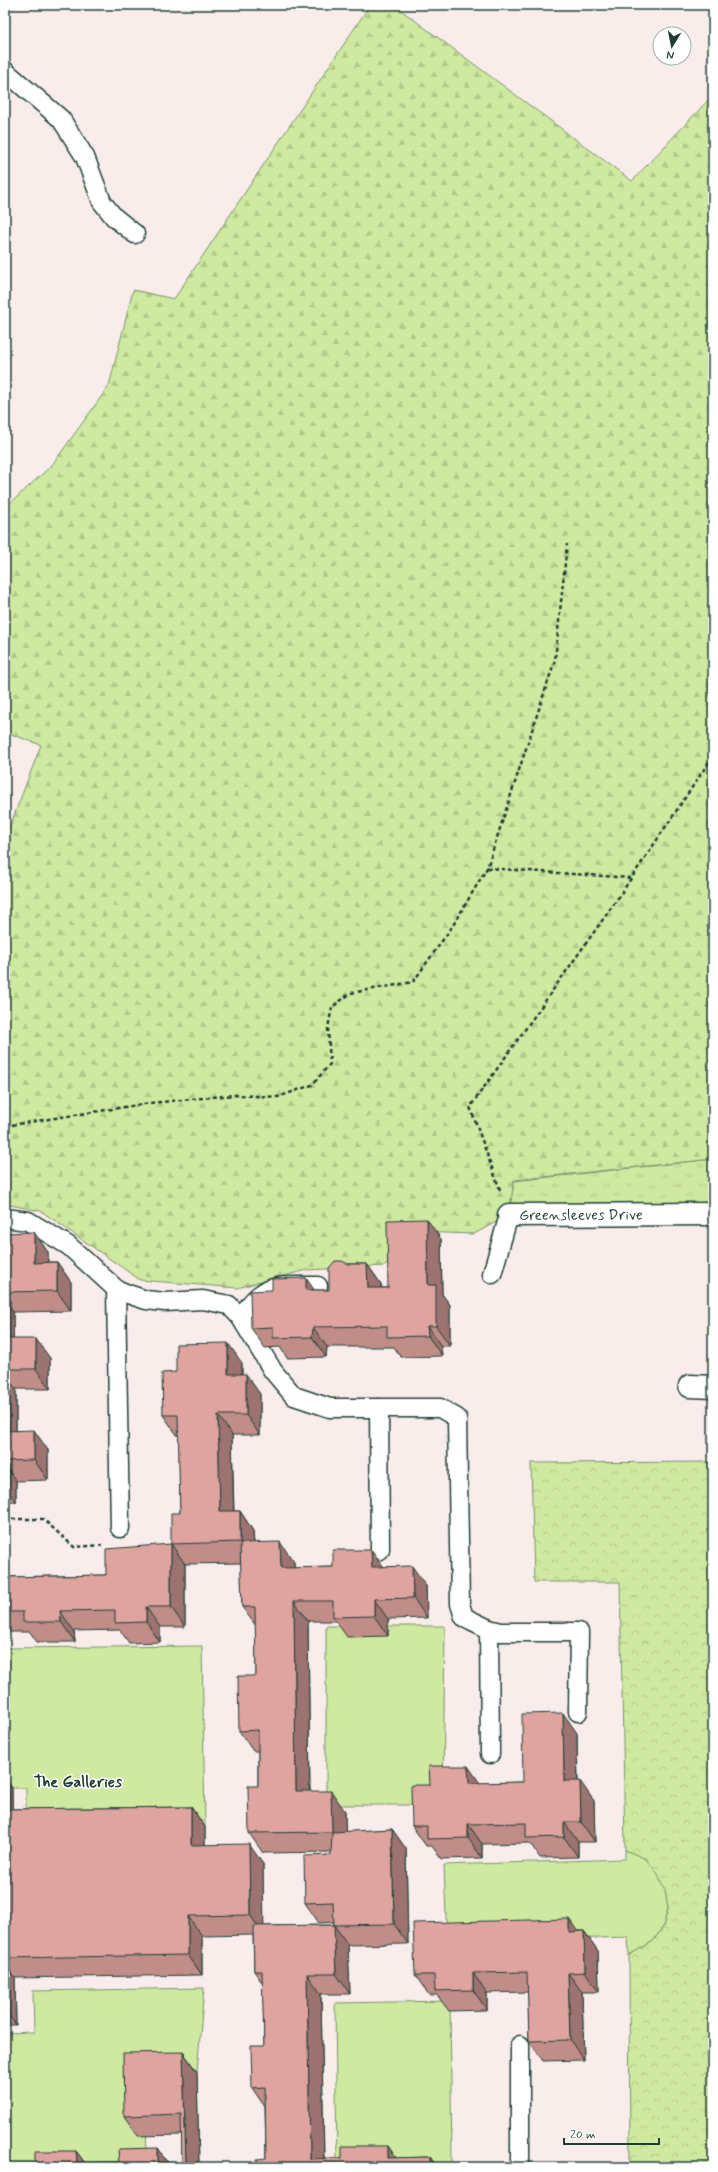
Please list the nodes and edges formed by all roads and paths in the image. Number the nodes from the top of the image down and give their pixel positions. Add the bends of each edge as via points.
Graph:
1 (5, 71) edge
2 (135, 234) dead end
3 (567, 544) dead end
4 (713, 756) edge
5 (487, 868) junction
6 (631, 878) junction
7 (5, 1126) edge
8 (713, 1214) edge
9 (509, 1215) junction
10 (5, 1218) edge
11 (492, 1274) dead end
12 (318, 1286) dead end
13 (116, 1289) junction
14 (241, 1318) junction
15 (690, 1386) dead end
16 (713, 1387) edge
17 (379, 1408) junction
18 (5, 1519) edge
19 (120, 1528) joint
20 (380, 1550) dead end
21 (489, 1629) junction
22 (578, 1712) dead end
23 (490, 1754) dead end
24 (520, 2045) dead end
25 (520, 2167) edge

1 - 2 lane via 61,119 85,157 102,202 114,217
3 - 5 path via 555,660
4 - 6 path
5 - 6 path
5 - 7 path via 452,927 413,982 351,993 332,1007 328,1028 330,1064 312,1085 278,1097 234,1095 150,1103
6 - 9 path via 470,1107
8 - 9 street, Greensleeves Drive
9 - 11 lane, Greensleeves Drive
10 - 13 lane via 28,1221 69,1246
12 - 14 lane via 269,1287 250,1303
13 - 14 lane via 146,1300 204,1300 229,1305
13 - 19 lane
14 - 17 lane via 273,1371 294,1396 330,1408
15 - 16 street
17 - 20 lane
17 - 21 lane via 440,1408 457,1418 460,1604 464,1618
18 - 19 path via 43,1519 74,1546 119,1544
21 - 22 lane via 501,1632 579,1632
21 - 23 lane
24 - 25 lane

